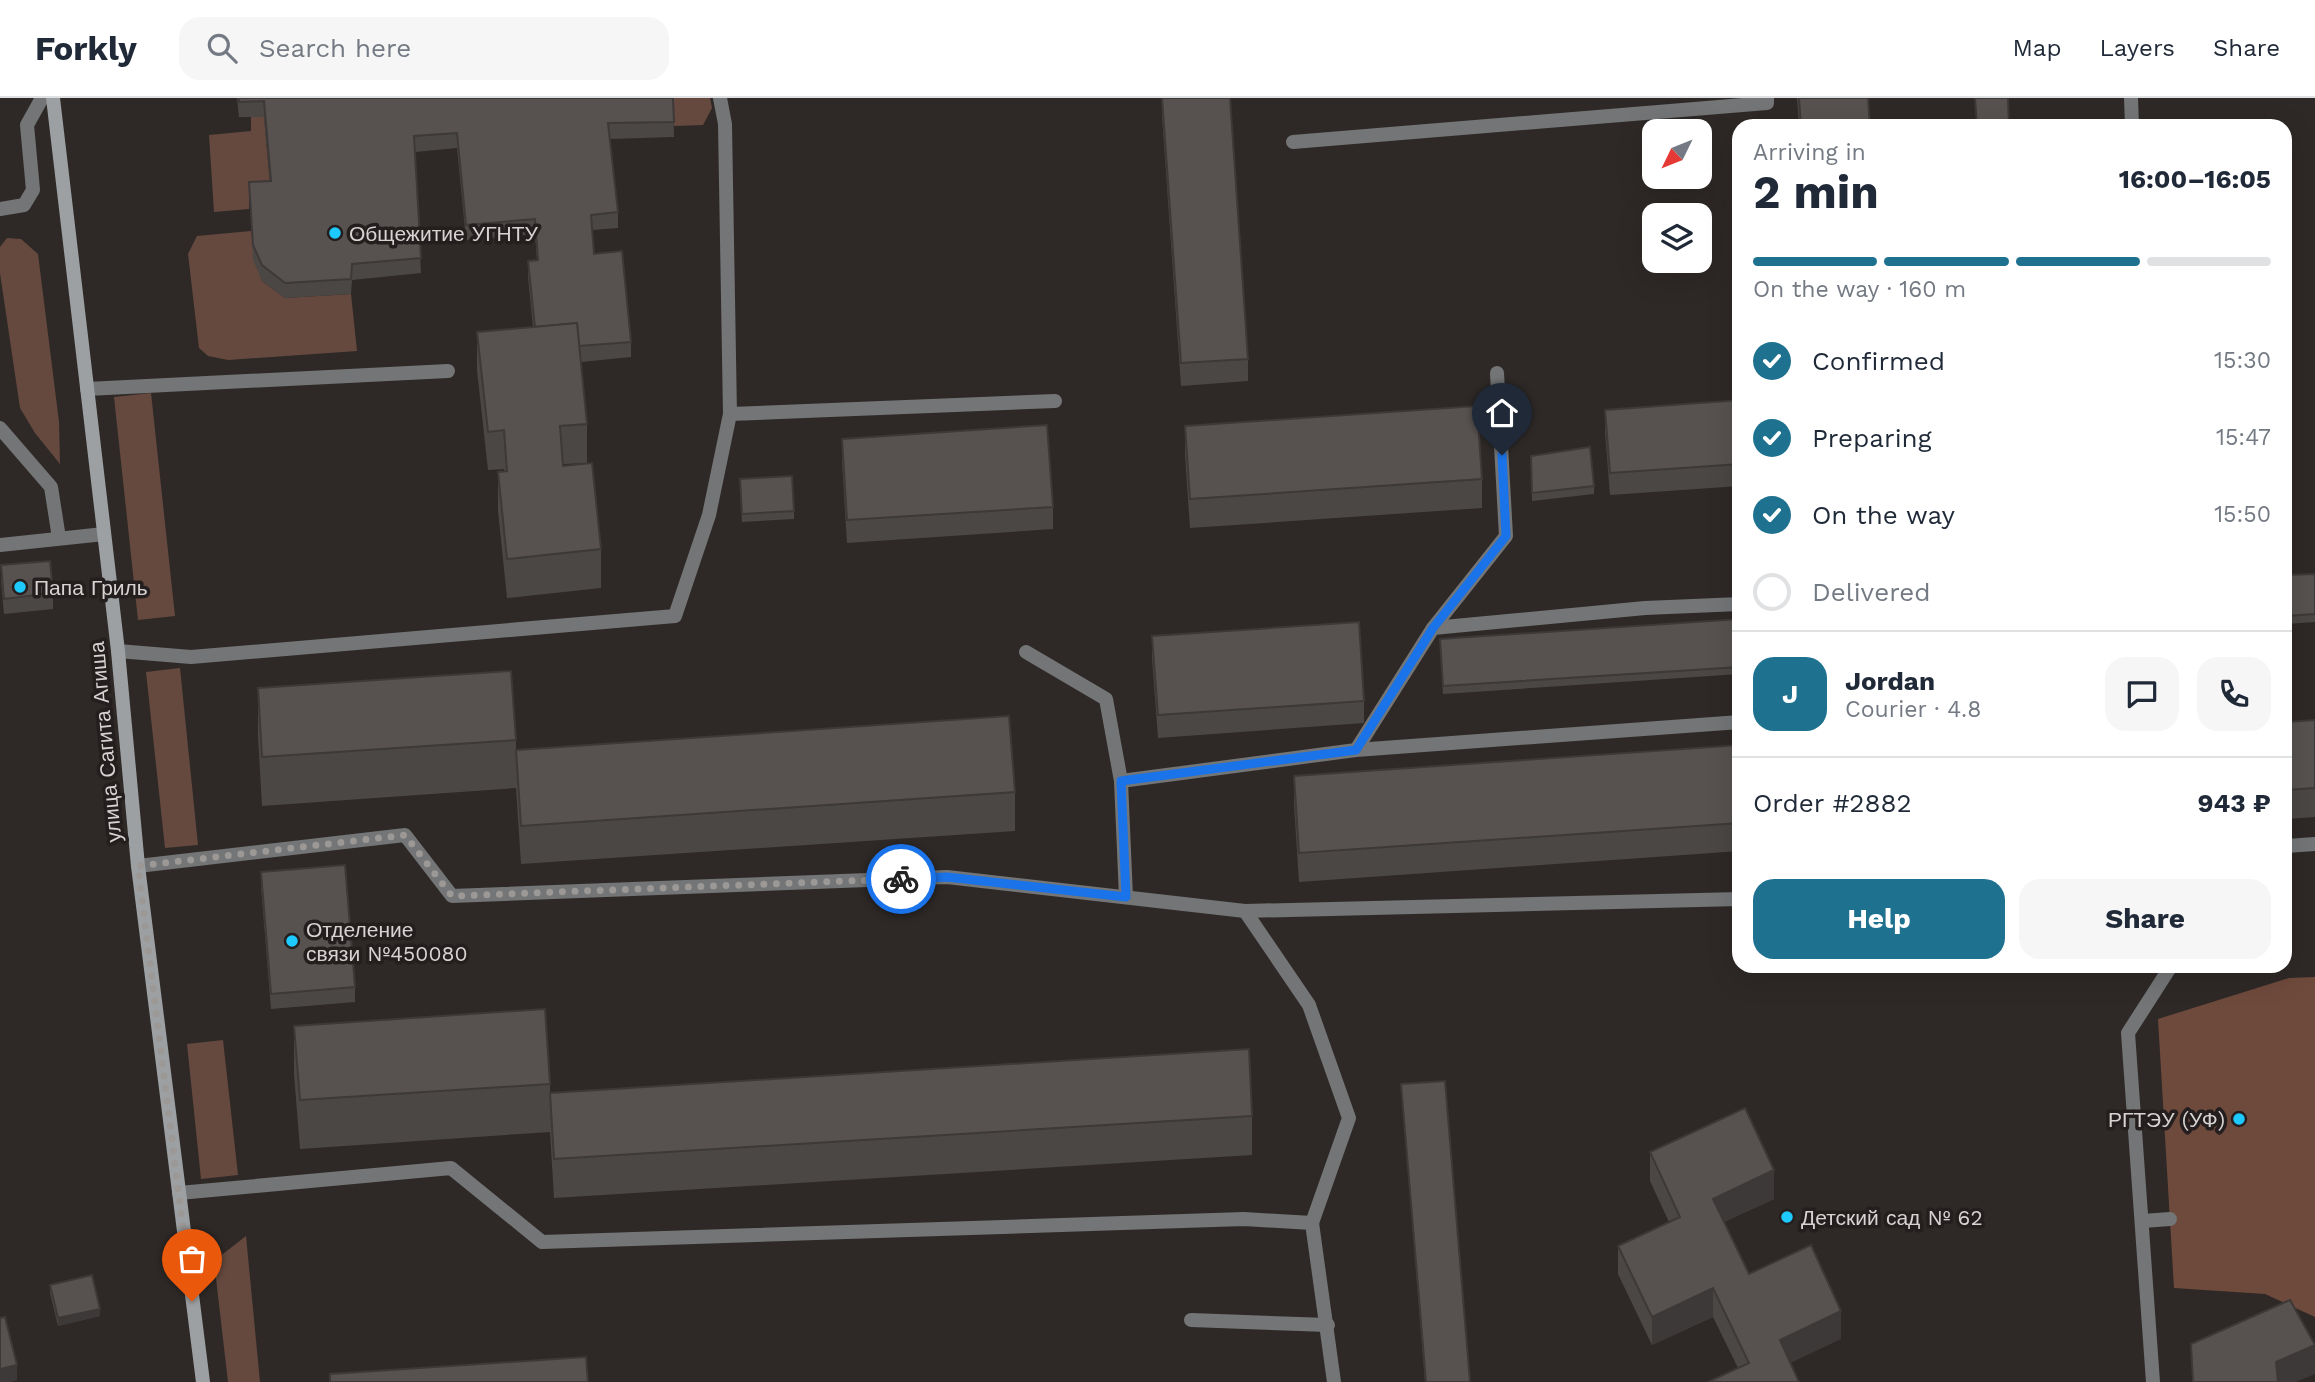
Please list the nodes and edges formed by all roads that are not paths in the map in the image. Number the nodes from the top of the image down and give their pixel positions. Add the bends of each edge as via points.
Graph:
1 (42, 98) edge
2 (53, 98) edge
3 (720, 98) edge
4 (1767, 98) edge
5 (2131, 98) edge
6 (2132, 119) edge
7 (1293, 142) dead end
8 (0, 209) edge
9 (448, 371) dead end
10 (1497, 373) dead end
11 (87, 389) junction
12 (1055, 401) dead end
13 (730, 414) junction
14 (0, 428) edge
15 (104, 534) junction
16 (59, 538) junction
17 (0, 545) edge
18 (1732, 604) edge
19 (1433, 628) junction
20 (118, 651) junction
21 (1026, 652) dead end
22 (1732, 723) edge
23 (1356, 750) junction
24 (1121, 781) junction
25 (2315, 844) edge
26 (2292, 846) edge
27 (138, 866) junction
28 (1126, 897) junction
29 (1732, 899) edge
30 (1245, 911) junction
31 (2167, 973) edge
32 (179, 1193) junction
33 (2170, 1219) dead end
34 (2143, 1221) junction
35 (1312, 1223) junction
36 (1191, 1320) dead end
37 (1328, 1325) junction
38 (203, 1382) edge
39 (1334, 1382) edge
40 (2153, 1382) edge

1 - 8 lane via 27,125 33,190 24,205
2 - 11 main road, улица Сагита Агиша
3 - 13 lane via 725,124
4 - 7 lane via 1767,103
5 - 6 lane
9 - 11 lane
10 - 19 lane via 1506,536
11 - 15 main road, улица Сагита Агиша
12 - 13 lane
13 - 20 lane via 709,515 675,616 191,657
14 - 16 lane via 51,487
15 - 16 lane
15 - 20 main road, улица Сагита Агиша
16 - 17 lane
18 - 19 lane
19 - 23 lane
20 - 27 main road, улица Сагита Агиша
21 - 24 lane via 1106,699
22 - 23 lane
23 - 24 lane
24 - 28 lane
25 - 26 lane
27 - 28 lane via 405,835 452,896 947,877
27 - 32 main road, улица Сагита Агиша
28 - 30 lane
29 - 30 lane
30 - 35 lane via 1309,1005 1349,1118
31 - 34 lane via 2128,1033
32 - 35 lane via 451,1168 542,1242 1244,1219
32 - 38 main road, улица Сагита Агиша
33 - 34 lane
34 - 40 lane
35 - 37 lane
36 - 37 lane
37 - 39 lane

